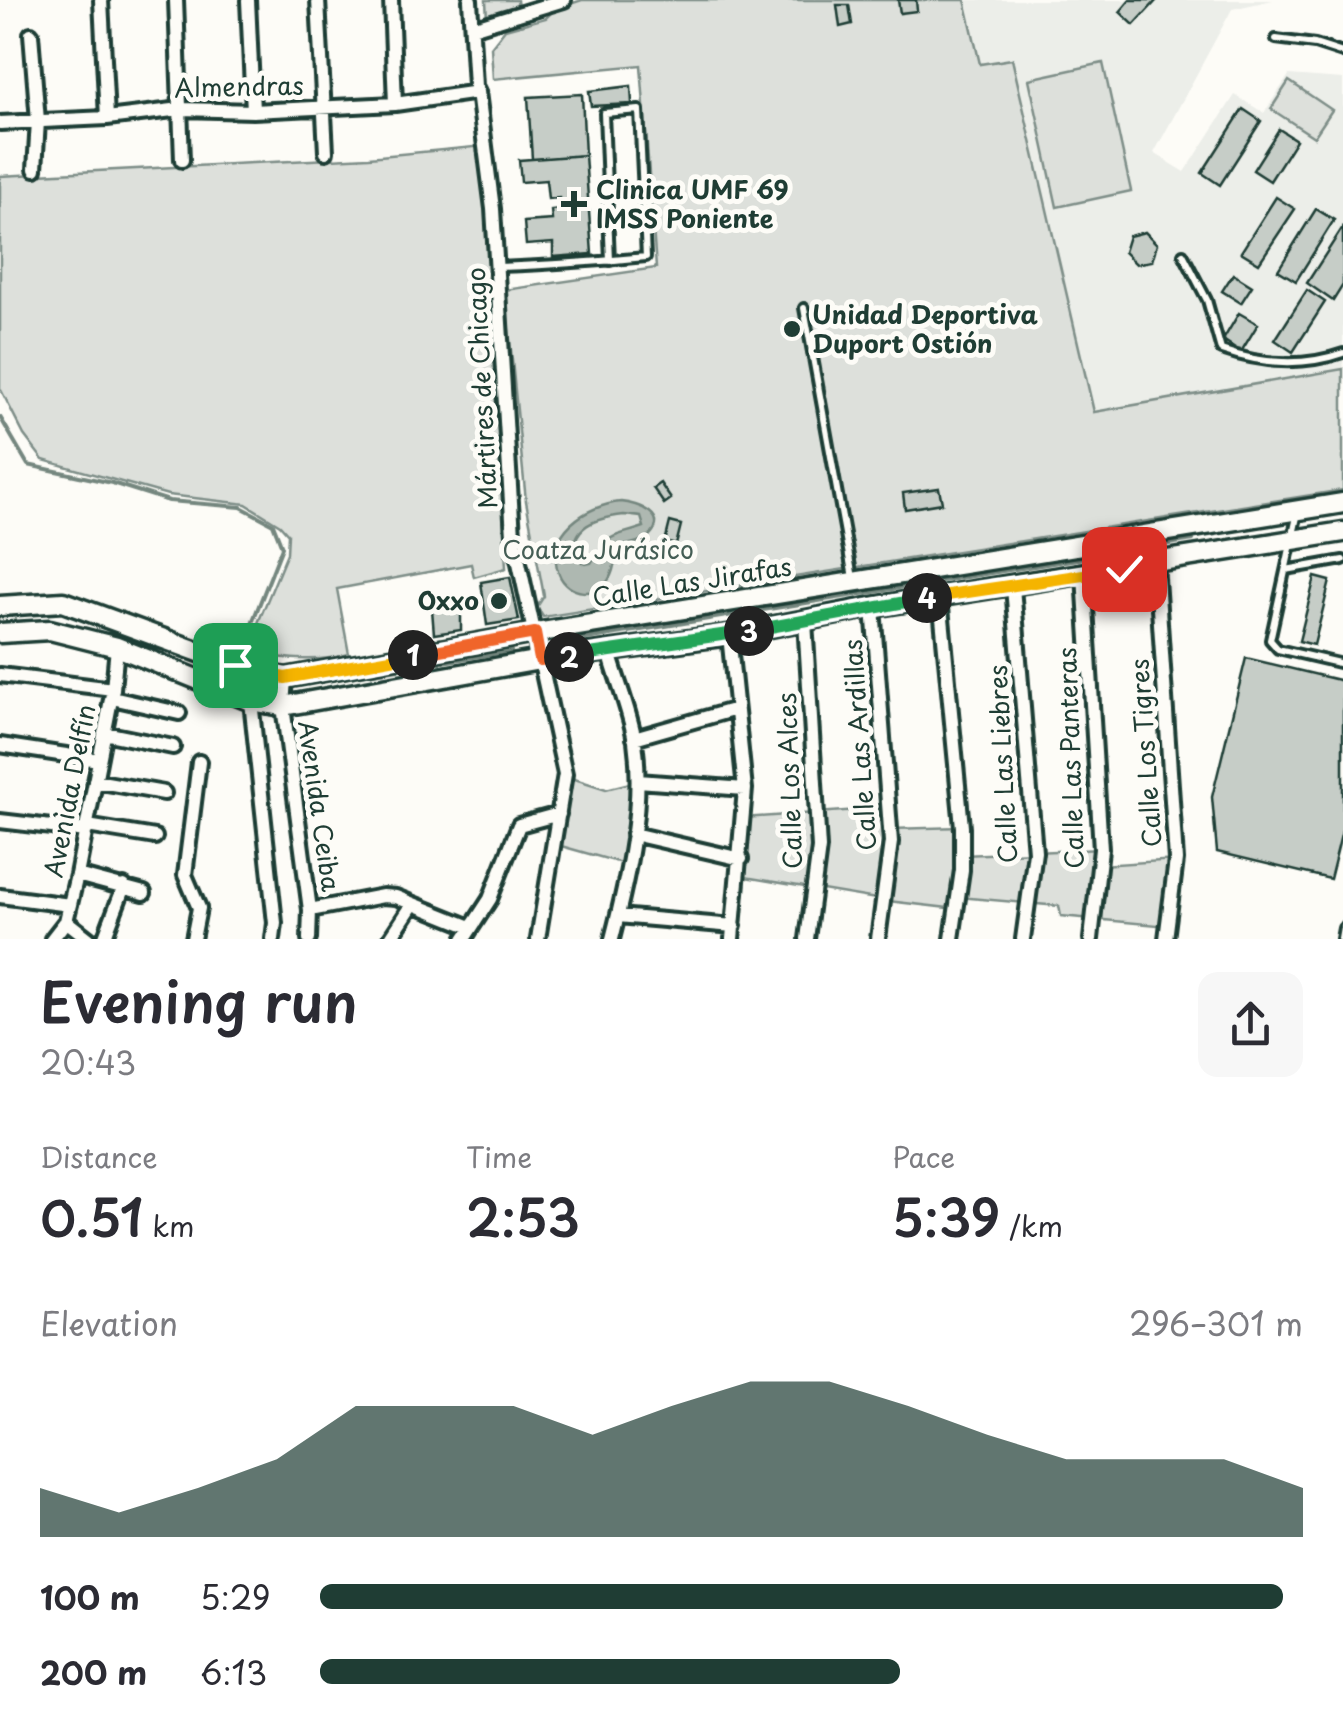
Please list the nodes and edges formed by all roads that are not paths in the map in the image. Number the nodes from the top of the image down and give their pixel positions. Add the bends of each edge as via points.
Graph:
1 (101, 0) edge
2 (176, 0) edge
3 (248, 0) edge
4 (318, 0) edge
5 (391, 0) edge
6 (470, 0) edge
7 (479, 0) edge
8 (560, 1) edge
9 (536, 4) edge
10 (476, 27) junction
11 (31, 34) dead end
12 (1276, 39) dead end
13 (1343, 53) edge
14 (478, 92) junction
15 (395, 104) junction
16 (324, 108) junction
17 (181, 109) junction
18 (253, 111) junction
19 (107, 118) junction
20 (38, 122) junction
21 (0, 123) edge
22 (326, 152) dead end
23 (182, 160) dead end
24 (35, 169) dead end
25 (1183, 254) dead end
26 (610, 261) junction
27 (498, 267) junction
28 (804, 308) dead end
29 (1343, 353) edge
30 (1343, 503) edge
31 (1299, 511) junction
32 (1210, 525) junction
33 (1343, 532) edge
34 (1293, 541) junction
35 (1215, 553) junction
36 (1343, 560) edge
37 (1156, 564) junction
38 (1286, 570) junction
39 (1084, 575) junction
40 (853, 582) junction
41 (1014, 587) junction
42 (940, 596) junction
43 (0, 606) edge
44 (873, 606) junction
45 (804, 621) junction
46 (0, 633) edge
47 (535, 633) junction
48 (729, 635) junction
49 (117, 647) junction
50 (609, 652) junction
51 (540, 660) junction
52 (1343, 664) edge
53 (254, 672) junction
54 (0, 675) edge
55 (285, 678) junction
56 (112, 694) junction
57 (251, 701) junction
58 (283, 706) junction
59 (736, 709) junction
60 (179, 713) dead end
61 (104, 733) junction
62 (634, 738) junction
63 (0, 745) edge
64 (173, 748) dead end
65 (99, 760) junction
66 (199, 762) dead end
67 (638, 781) junction
68 (94, 782) junction
69 (745, 789) junction
70 (164, 793) dead end
71 (560, 814) junction
72 (0, 821) edge
73 (87, 829) junction
74 (633, 834) junction
75 (154, 838) dead end
76 (741, 859) junction
77 (77, 875) junction
78 (124, 886) junction
79 (144, 893) dead end
80 (0, 896) edge
81 (413, 904) junction
82 (70, 905) junction
83 (310, 910) junction
84 (618, 916) junction
85 (66, 920) junction
86 (1343, 928) edge
87 (733, 932) edge
88 (468, 933) edge
89 (52, 939) edge
90 (89, 939) edge
91 (104, 939) edge
92 (193, 939) edge
93 (272, 939) edge
94 (309, 939) edge
95 (390, 939) edge
96 (538, 939) edge
97 (612, 939) edge
98 (806, 939) edge
99 (878, 939) edge
100 (952, 939) edge
101 (1023, 939) edge
102 (1091, 939) edge
103 (1166, 939) edge
104 (1340, 939) edge

1 - 19 street
2 - 17 street
3 - 18 street
4 - 16 street
5 - 15 street
6 - 10 street
7 - 10 street
8 - 9 street
9 - 10 street
10 - 14 street, Mártires de Chicago
11 - 20 street
12 - 13 lane
14 - 15 street, Almendras
14 - 27 street, Mártires de Chicago
15 - 16 street, Almendras
16 - 18 street, Almendras
16 - 22 street
17 - 18 street, Almendras
17 - 19 street, Almendras
17 - 23 street
19 - 20 street, Almendras
20 - 21 street, Almendras
20 - 24 street
25 - 29 lane via 1207,300 1221,350 1250,361 1289,362
26 - 26 lane via 646,257 639,110 604,112
26 - 27 lane
27 - 47 street, Mártires de Chicago via 513,535
28 - 40 lane
30 - 31 main road, Calle Las Jirafas
31 - 32 main road, Calle Las Jirafas
31 - 34 lane
32 - 35 main road
32 - 40 main road, Calle Las Jirafas
33 - 34 main road
34 - 35 main road
34 - 38 lane
35 - 37 main road
36 - 38 lane
37 - 39 main road
37 - 103 street, Calle Los Tigres via 1176,860
38 - 52 lane via 1270,632 1273,646
39 - 41 main road
39 - 102 street, Calle Las Panteras via 1101,848
40 - 47 main road, Calle Las Jirafas
41 - 42 main road
41 - 101 street, Calle Las Liebres via 1035,852
42 - 44 main road
42 - 100 street via 962,841
43 - 53 main road, Calle Las Jirafas via 63,602
44 - 45 main road
44 - 99 street, Calle Las Ardillas via 891,842
45 - 48 main road
45 - 98 street, Calle Los Alces via 819,848
46 - 49 main road via 50,630
47 - 51 street, Mártires de Chicago
47 - 55 main road, Calle Las Jirafas
48 - 50 main road
48 - 59 street
49 - 56 street, Avenida Delfín
49 - 57 main road
50 - 51 main road
50 - 62 street
51 - 58 main road
51 - 71 street, Mártires de Chicago via 565,774
53 - 55 main road, Calle Las Jirafas
53 - 57 street
54 - 56 street
55 - 58 street, Avenida Ceiba
56 - 60 street
56 - 61 street, Avenida Delfín
57 - 58 main road
57 - 93 street via 276,923
58 - 83 street, Avenida Ceiba
59 - 62 street
59 - 69 street
61 - 64 street
61 - 65 street, Avenida Delfín
62 - 67 street
63 - 65 street
65 - 68 street, Avenida Delfín
66 - 92 street via 185,874 198,908
67 - 69 street
67 - 74 street
68 - 70 street
68 - 73 street, Avenida Delfín
69 - 76 street
71 - 88 street via 519,825 506,866
71 - 96 street, Mártires de Chicago
72 - 73 street
73 - 75 street
73 - 77 street, Avenida Delfín
74 - 76 street
74 - 84 street
76 - 87 street
77 - 78 street
77 - 82 street, Avenida Delfín
78 - 79 street
78 - 91 street
80 - 82 street
81 - 83 street via 383,896
81 - 88 street
81 - 95 street
82 - 85 street, Avenida Delfín
83 - 94 street, Avenida Ceiba
84 - 87 street
84 - 97 street
85 - 89 street, Avenida Delfín
85 - 90 street
86 - 104 lane

